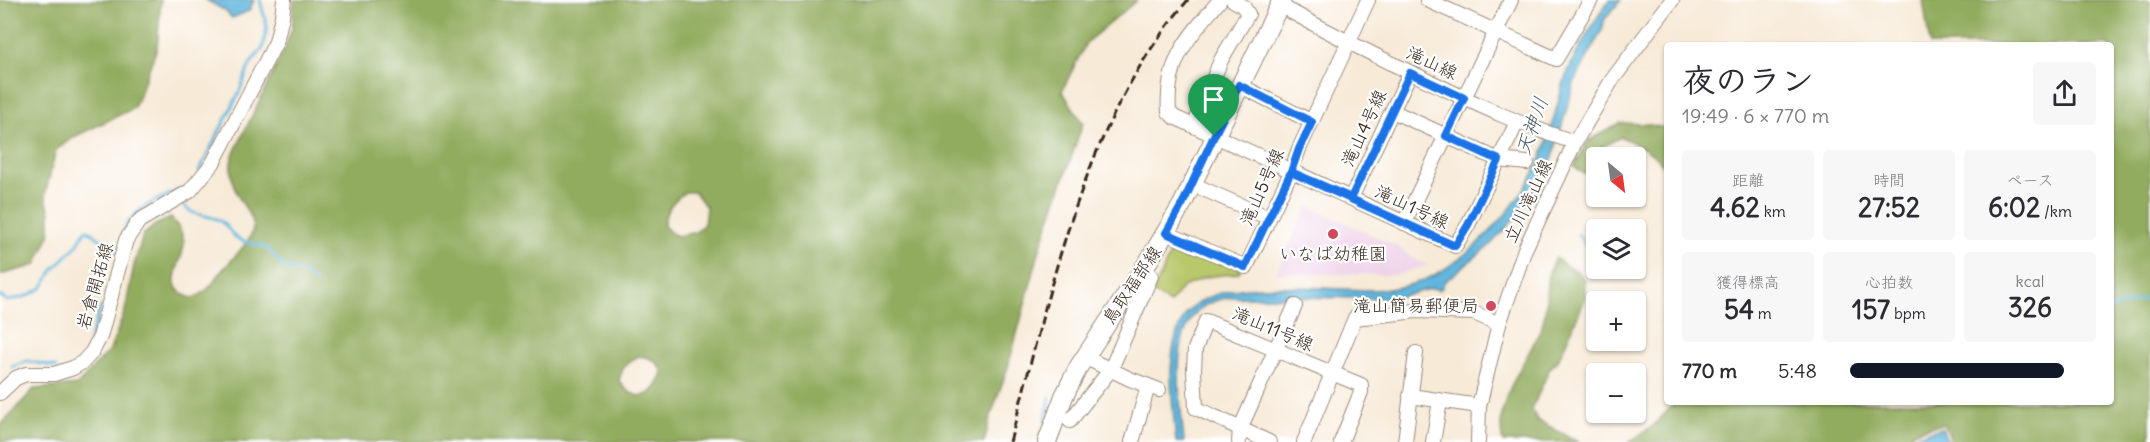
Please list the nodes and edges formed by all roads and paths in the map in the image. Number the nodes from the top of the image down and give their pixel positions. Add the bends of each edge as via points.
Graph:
1 (284, 0) edge
2 (1220, 0) edge
3 (1233, 0) edge
4 (1368, 0) edge
5 (1510, 0) edge
6 (1591, 0) edge
7 (1672, 0) edge
8 (1433, 1) edge
9 (1277, 2) edge
10 (1494, 32) junction
11 (1349, 44) junction
12 (1410, 73) junction
13 (1239, 85) junction
14 (1464, 98) junction
15 (1392, 111) junction
16 (1312, 122) junction
17 (1517, 122) junction
18 (1194, 126) junction
19 (1214, 136) junction
20 (1446, 136) junction
21 (1569, 140) junction
22 (1499, 160) junction
23 (1527, 163) dead end
24 (1291, 172) junction
25 (1192, 184) junction
26 (1351, 198) junction
27 (1269, 218) junction
28 (1404, 223) junction
29 (1166, 233) junction
30 (1151, 276) dead end
31 (1295, 306) dead end
32 (1499, 324) junction
33 (1274, 350) junction
34 (1416, 353) dead end
35 (1084, 357) junction
36 (1111, 369) junction
37 (1332, 373) junction
38 (0, 393) edge
39 (1410, 396) junction
40 (1440, 400) junction
41 (1479, 406) junction
42 (1070, 421) dead end
43 (1239, 435) edge
44 (1047, 442) edge
45 (1132, 442) edge
46 (1269, 442) edge
47 (1304, 442) edge
48 (1341, 442) edge
49 (1405, 442) edge
50 (1433, 442) edge
51 (1478, 442) edge

1 - 38 street, 岩倉開拓線 via 276,42 213,164 190,192 140,221 126,240 100,337 92,352 73,368 16,378
2 - 18 street, 滝山1号線 via 1183,47 1172,71 1169,112
3 - 18 street via 1248,14 1221,60
4 - 11 street, 滝山5号線
5 - 10 street
6 - 10 street via 1556,59
7 - 21 street, 立川滝山線
8 - 10 street
9 - 11 street, 滝山線
9 - 13 main road, 鳥取福部線
10 - 14 street
11 - 12 street, 滝山線
11 - 16 street, 滝山5号線
12 - 14 street, 滝山線
12 - 15 street, 滝山4号線
13 - 16 street
13 - 19 main road, 鳥取福部線
14 - 17 street, 滝山線
14 - 20 street
15 - 20 street
15 - 26 street, 滝山4号線
16 - 24 street, 滝山5号線
17 - 21 street, 滝山線
17 - 22 street, 滝山1号線
18 - 19 street, 滝山1号線
19 - 24 street, 滝山1号線
19 - 25 main road, 鳥取福部線
20 - 22 street
20 - 28 street
21 - 32 street, 立川滝山線
22 - 23 street
22 - 28 street, 滝山1号線 via 1455,246
24 - 26 street, 滝山1号線
24 - 27 street, 滝山5号線
25 - 27 street
25 - 29 main road, 鳥取福部線
26 - 28 street, 滝山1号線
27 - 29 street, 滝山5号線 via 1243,272
29 - 35 main road, 鳥取福部線
30 - 36 street
31 - 33 street
32 - 37 street via 1473,313 1416,311 1355,318
32 - 41 street, 立川滝山線
33 - 37 street, 滝山11号線
33 - 43 street
33 - 43 street, 滝山11号線 via 1204,320 1194,370 1196,408
34 - 39 street
35 - 36 street
35 - 44 main road, 鳥取福部線
36 - 42 street
36 - 45 street via 1154,388
37 - 47 street
37 - 48 street, 滝山11号線 via 1361,385
39 - 40 street
39 - 49 street
40 - 41 street
40 - 50 street
41 - 51 street, 立川滝山線
43 - 46 street, 滝山11号線

